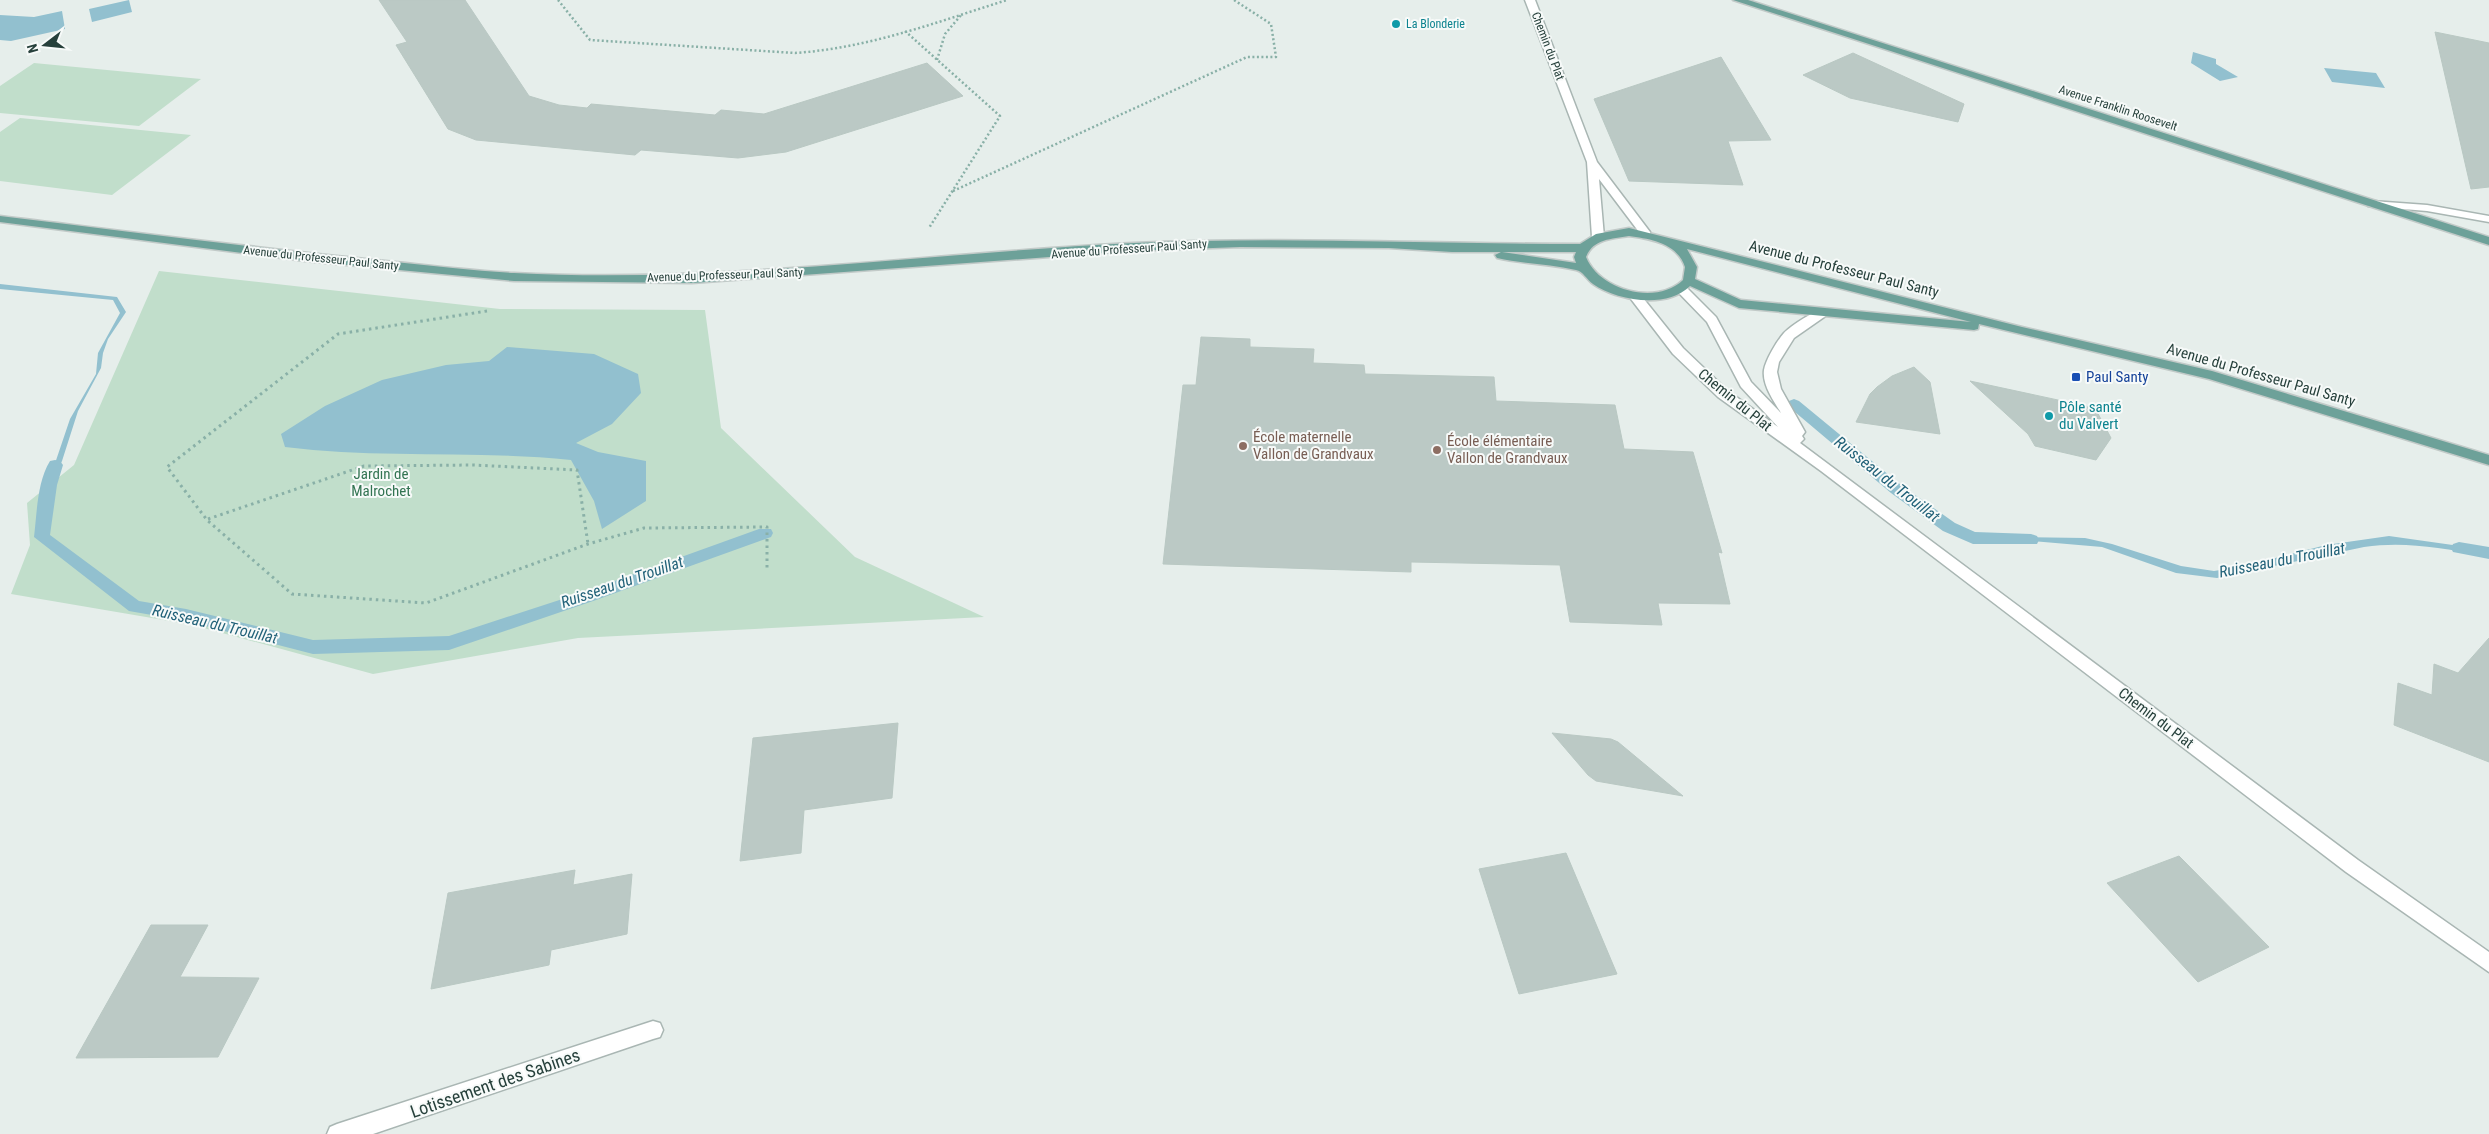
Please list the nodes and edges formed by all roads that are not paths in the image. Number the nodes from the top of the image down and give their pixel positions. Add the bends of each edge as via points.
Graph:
1 (1530, 0) edge
2 (1738, 0) edge
3 (1592, 162) junction
4 (2372, 204) junction
5 (0, 219) edge
6 (2489, 219) edge
7 (1646, 234) junction
8 (1598, 237) junction
9 (1659, 238) junction
10 (2489, 241) edge
11 (1452, 248) junction
12 (1583, 248) junction
13 (1581, 266) junction
14 (1685, 285) junction
15 (1635, 296) junction
16 (1823, 312) junction
17 (2022, 331) junction
18 (2489, 460) edge
19 (1826, 468) junction
20 (2489, 963) edge
21 (653, 1030) dead end
22 (337, 1134) edge

1 - 3 street, Chemin du Plat
2 - 4 main road, Avenue Franklin Roosevelt
3 - 7 street
3 - 8 street, Chemin du Plat
4 - 6 street via 2427,208
4 - 10 main road, Avenue Franklin Roosevelt
5 - 11 main road, Avenue du Professeur Paul Santy via 305,257 514,276 692,279 1131,247 1240,243 1389,244
7 - 8 main road, Avenue du Professeur Paul Santy via 1629,232
7 - 9 main road, Avenue du Professeur Paul Santy
8 - 12 main road, Avenue du Professeur Paul Santy
9 - 14 main road, Avenue du Professeur Paul Santy via 1684,253 1691,262 1692,272
9 - 17 main road, Avenue du Professeur Paul Santy
11 - 12 main road, Avenue du Professeur Paul Santy
11 - 13 main road, Avenue du Professeur Paul Santy
12 - 13 main road
13 - 15 main road via 1601,286
14 - 15 main road via 1668,294
14 - 16 main road, Avenue du Professeur Paul Santy via 1739,304
14 - 19 street, Chemin du Plat via 1712,320 1746,384
15 - 19 street, Chemin du Plat via 1678,351 1700,373 1742,409
16 - 17 main road, Avenue du Professeur Paul Santy
16 - 19 street, Chemin du Plat via 1788,335 1770,372 1774,389 1793,425
17 - 18 main road, Avenue du Professeur Paul Santy via 2212,375
19 - 20 street, Chemin du Plat via 2352,866
21 - 22 street, Lotissement des Sabines

